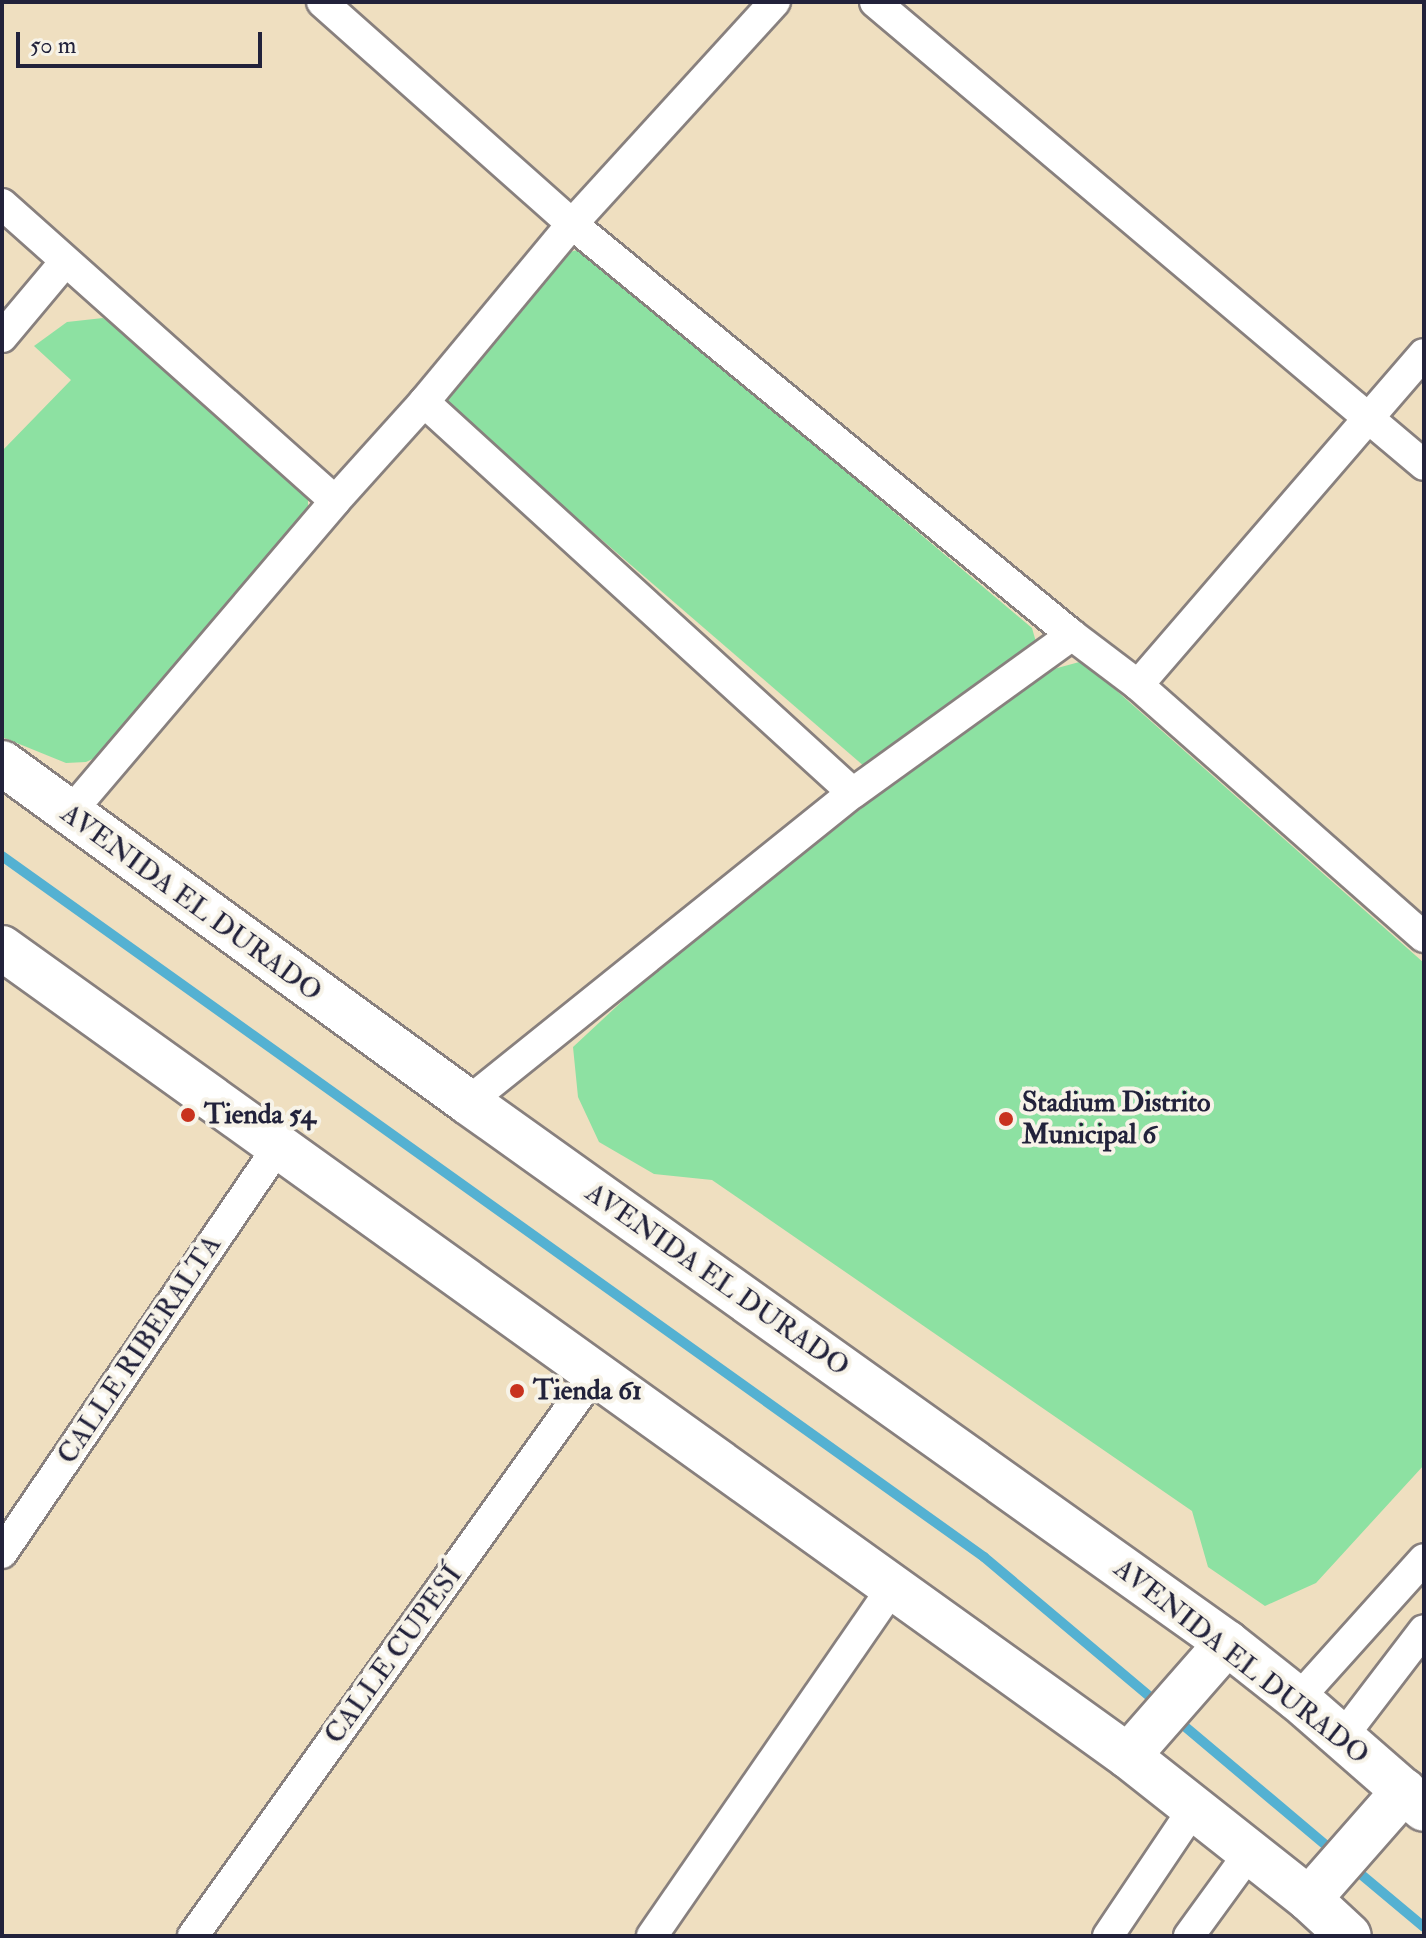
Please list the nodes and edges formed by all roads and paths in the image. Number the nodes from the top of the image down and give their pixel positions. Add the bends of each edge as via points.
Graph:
1 (322, 2) edge
2 (775, 2) edge
3 (875, 2) edge
4 (2, 204) edge
5 (572, 224) junction
6 (64, 263) junction
7 (2, 337) edge
8 (1424, 354) edge
9 (424, 402) junction
10 (1370, 417) junction
11 (1424, 465) edge
12 (335, 501) junction
13 (1072, 635) junction
14 (1138, 685) junction
15 (2, 763) edge
16 (853, 793) junction
17 (68, 815) junction
18 (1424, 937) edge
19 (2, 948) edge
20 (468, 1102) junction
21 (279, 1146) junction
22 (595, 1373) junction
23 (2, 1553) edge
24 (1424, 1559) edge
25 (893, 1587) junction
26 (1424, 1630) edge
27 (1216, 1655) junction
28 (1298, 1699) junction
29 (1343, 1736) junction
30 (1139, 1742) junction
31 (1404, 1804) edge
32 (1194, 1808) junction
33 (1250, 1852) junction
34 (1318, 1889) junction
35 (193, 1936) edge
36 (652, 1936) edge
37 (1108, 1936) edge
38 (1189, 1936) edge
39 (1349, 1936) edge

1 - 5 street
2 - 5 street
3 - 10 street
4 - 6 street
5 - 9 street
5 - 13 street
6 - 7 street
6 - 12 street
8 - 10 street
9 - 12 street
9 - 16 street
10 - 11 street
10 - 14 street
12 - 17 street
13 - 14 street
13 - 16 street
14 - 18 street
15 - 17 main road, AVENIDA EL DURADO
16 - 20 street
17 - 20 main road, AVENIDA EL DURADO
19 - 21 main road
20 - 27 main road, AVENIDA EL DURADO
21 - 22 main road
21 - 23 street, CALLE RIBERALTA
22 - 25 main road
22 - 35 street, CALLE CUPESÍ
24 - 28 street
25 - 30 main road
25 - 36 street
26 - 29 street
27 - 28 main road, AVENIDA EL DURADO
27 - 30 main road
28 - 29 main road, AVENIDA EL DURADO
29 - 31 main road, AVENIDA EL DURADO
30 - 32 main road
31 - 34 main road
32 - 33 main road
32 - 37 street
33 - 34 main road
33 - 38 street
34 - 39 main road

